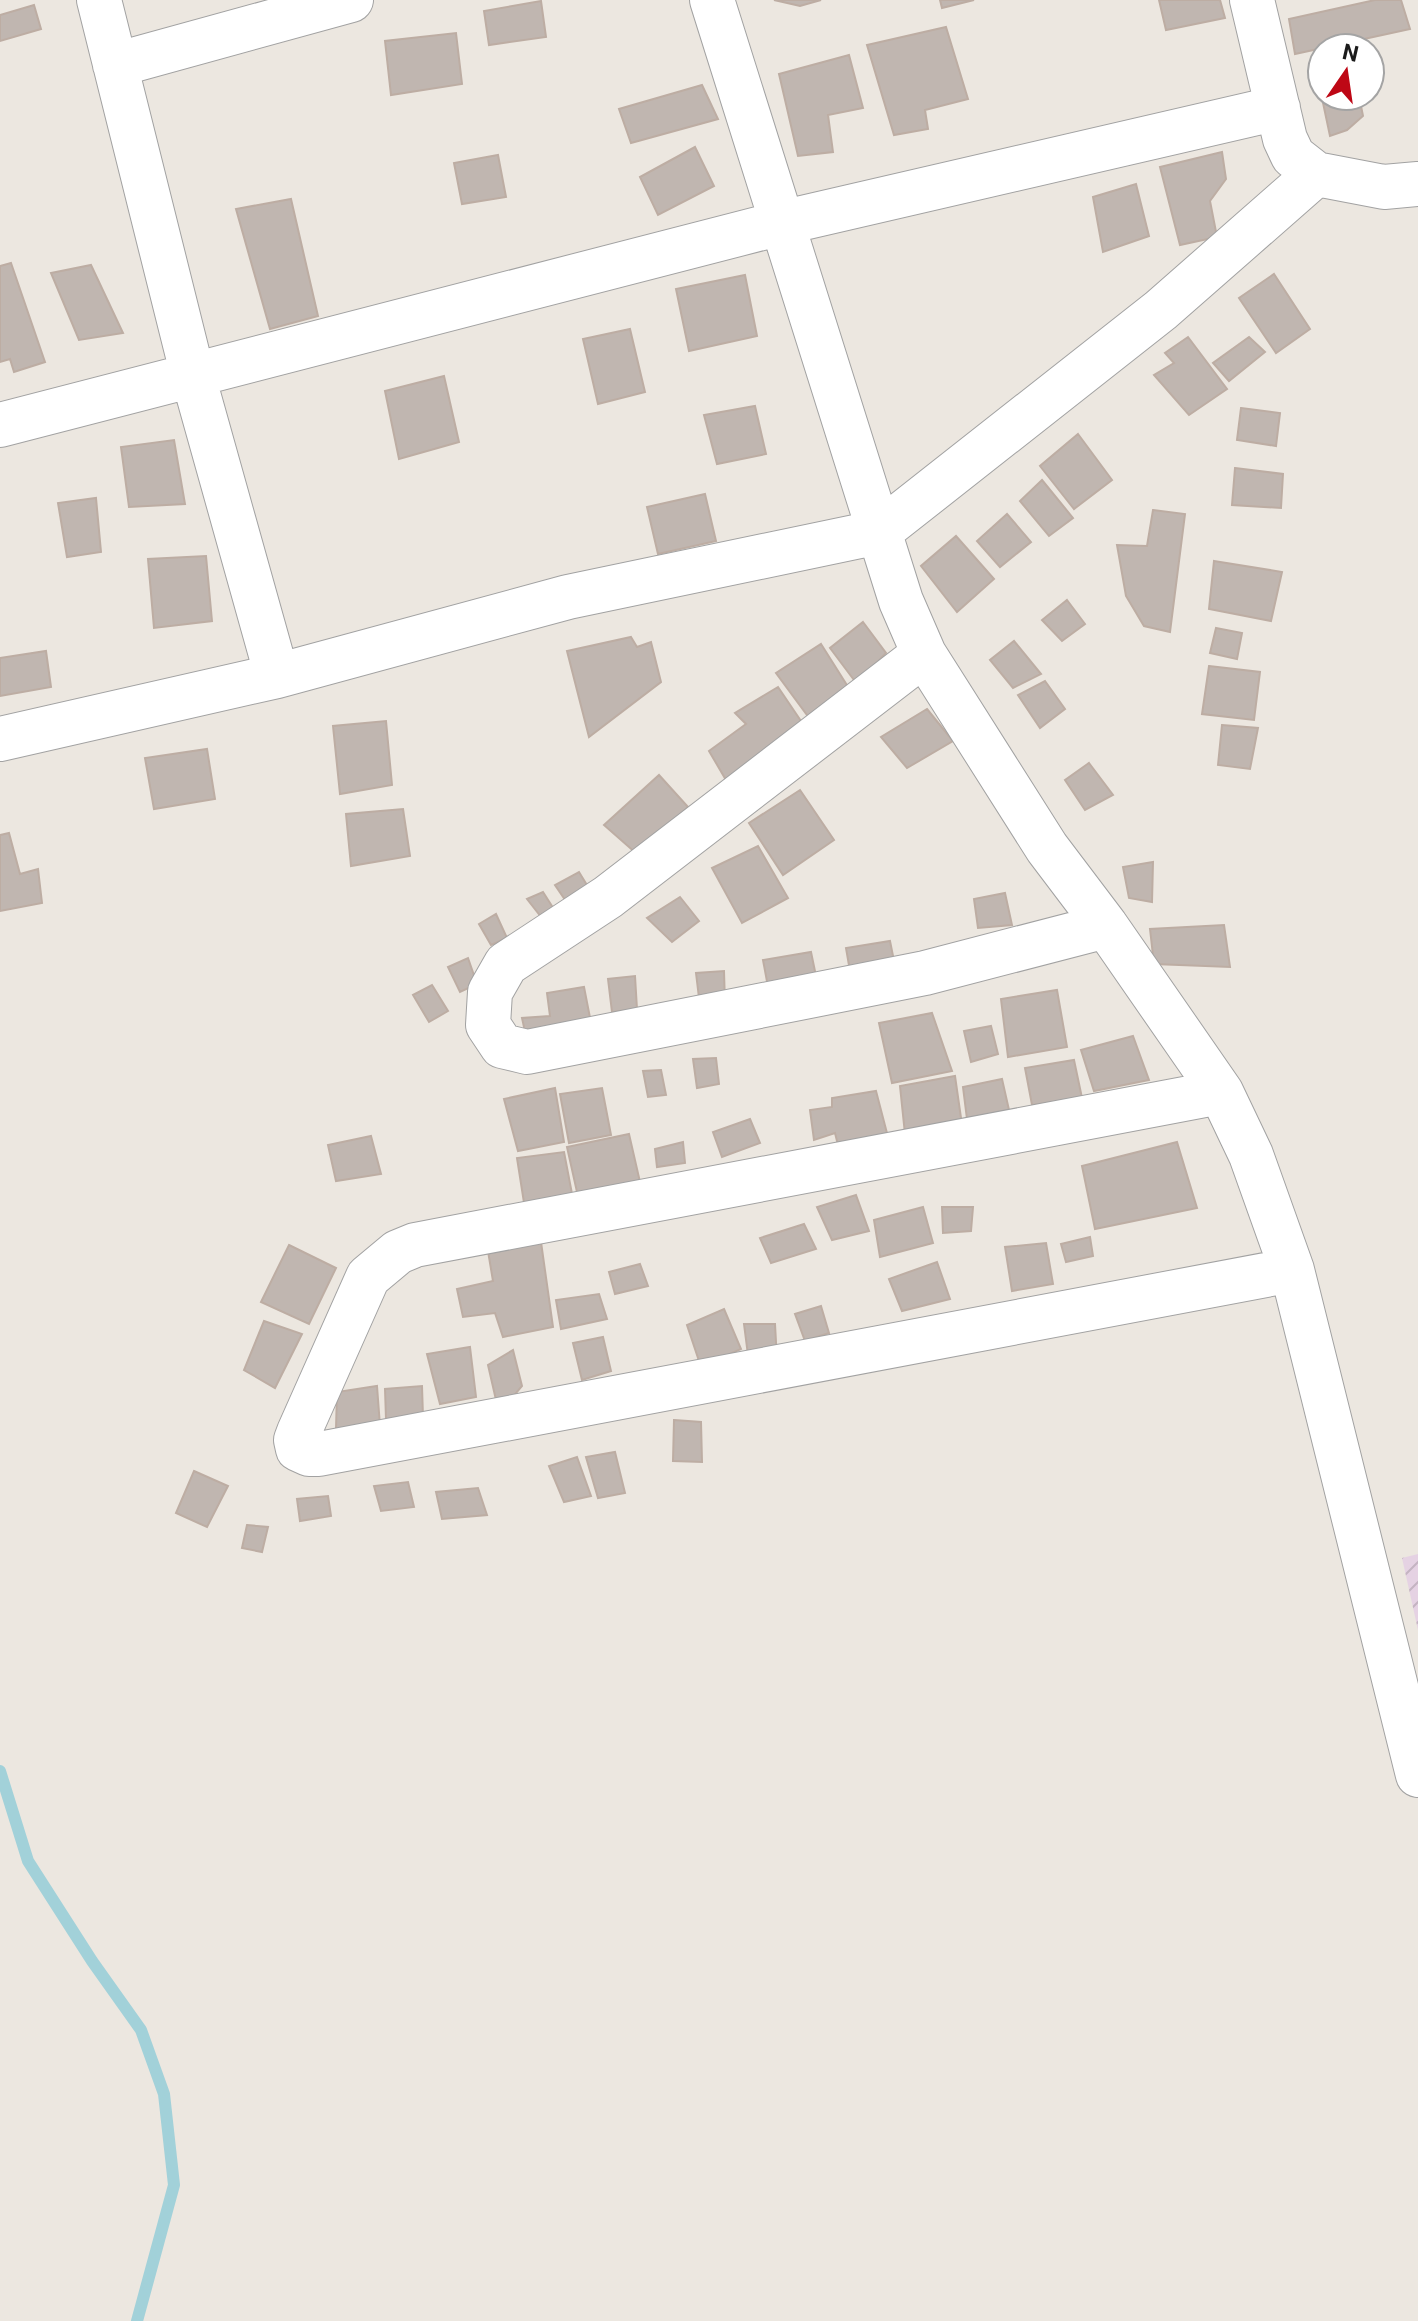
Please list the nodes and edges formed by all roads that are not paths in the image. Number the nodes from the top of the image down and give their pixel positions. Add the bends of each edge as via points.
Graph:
1 (99, 0) edge
2 (351, 0) edge
3 (712, 0) edge
4 (1252, 0) edge
5 (115, 65) junction
6 (1278, 108) junction
7 (1316, 174) junction
8 (1418, 184) edge
9 (781, 223) junction
10 (193, 376) junction
11 (0, 425) edge
12 (879, 532) junction
13 (924, 654) junction
14 (277, 676) junction
15 (0, 739) edge
16 (1106, 926) junction
17 (1221, 1092) junction
18 (1292, 1270) junction
19 (1418, 1775) edge

1 - 5 street
2 - 5 street
3 - 9 street
4 - 6 street
5 - 10 street
6 - 7 street via 1293,156
6 - 9 street
7 - 8 street via 1384,187
7 - 12 street via 1161,310
9 - 10 street
9 - 12 street
10 - 11 street
10 - 14 street
12 - 13 street
12 - 14 street via 568,597
13 - 16 street via 1047,848
13 - 16 street via 608,897 506,964 490,992 488,1025 502,1046 527,1052 573,1043 925,973
14 - 15 street
16 - 17 street
17 - 18 street via 1251,1155
17 - 18 street via 415,1245 368,1277 299,1432 298,1449 319,1454
18 - 19 street

